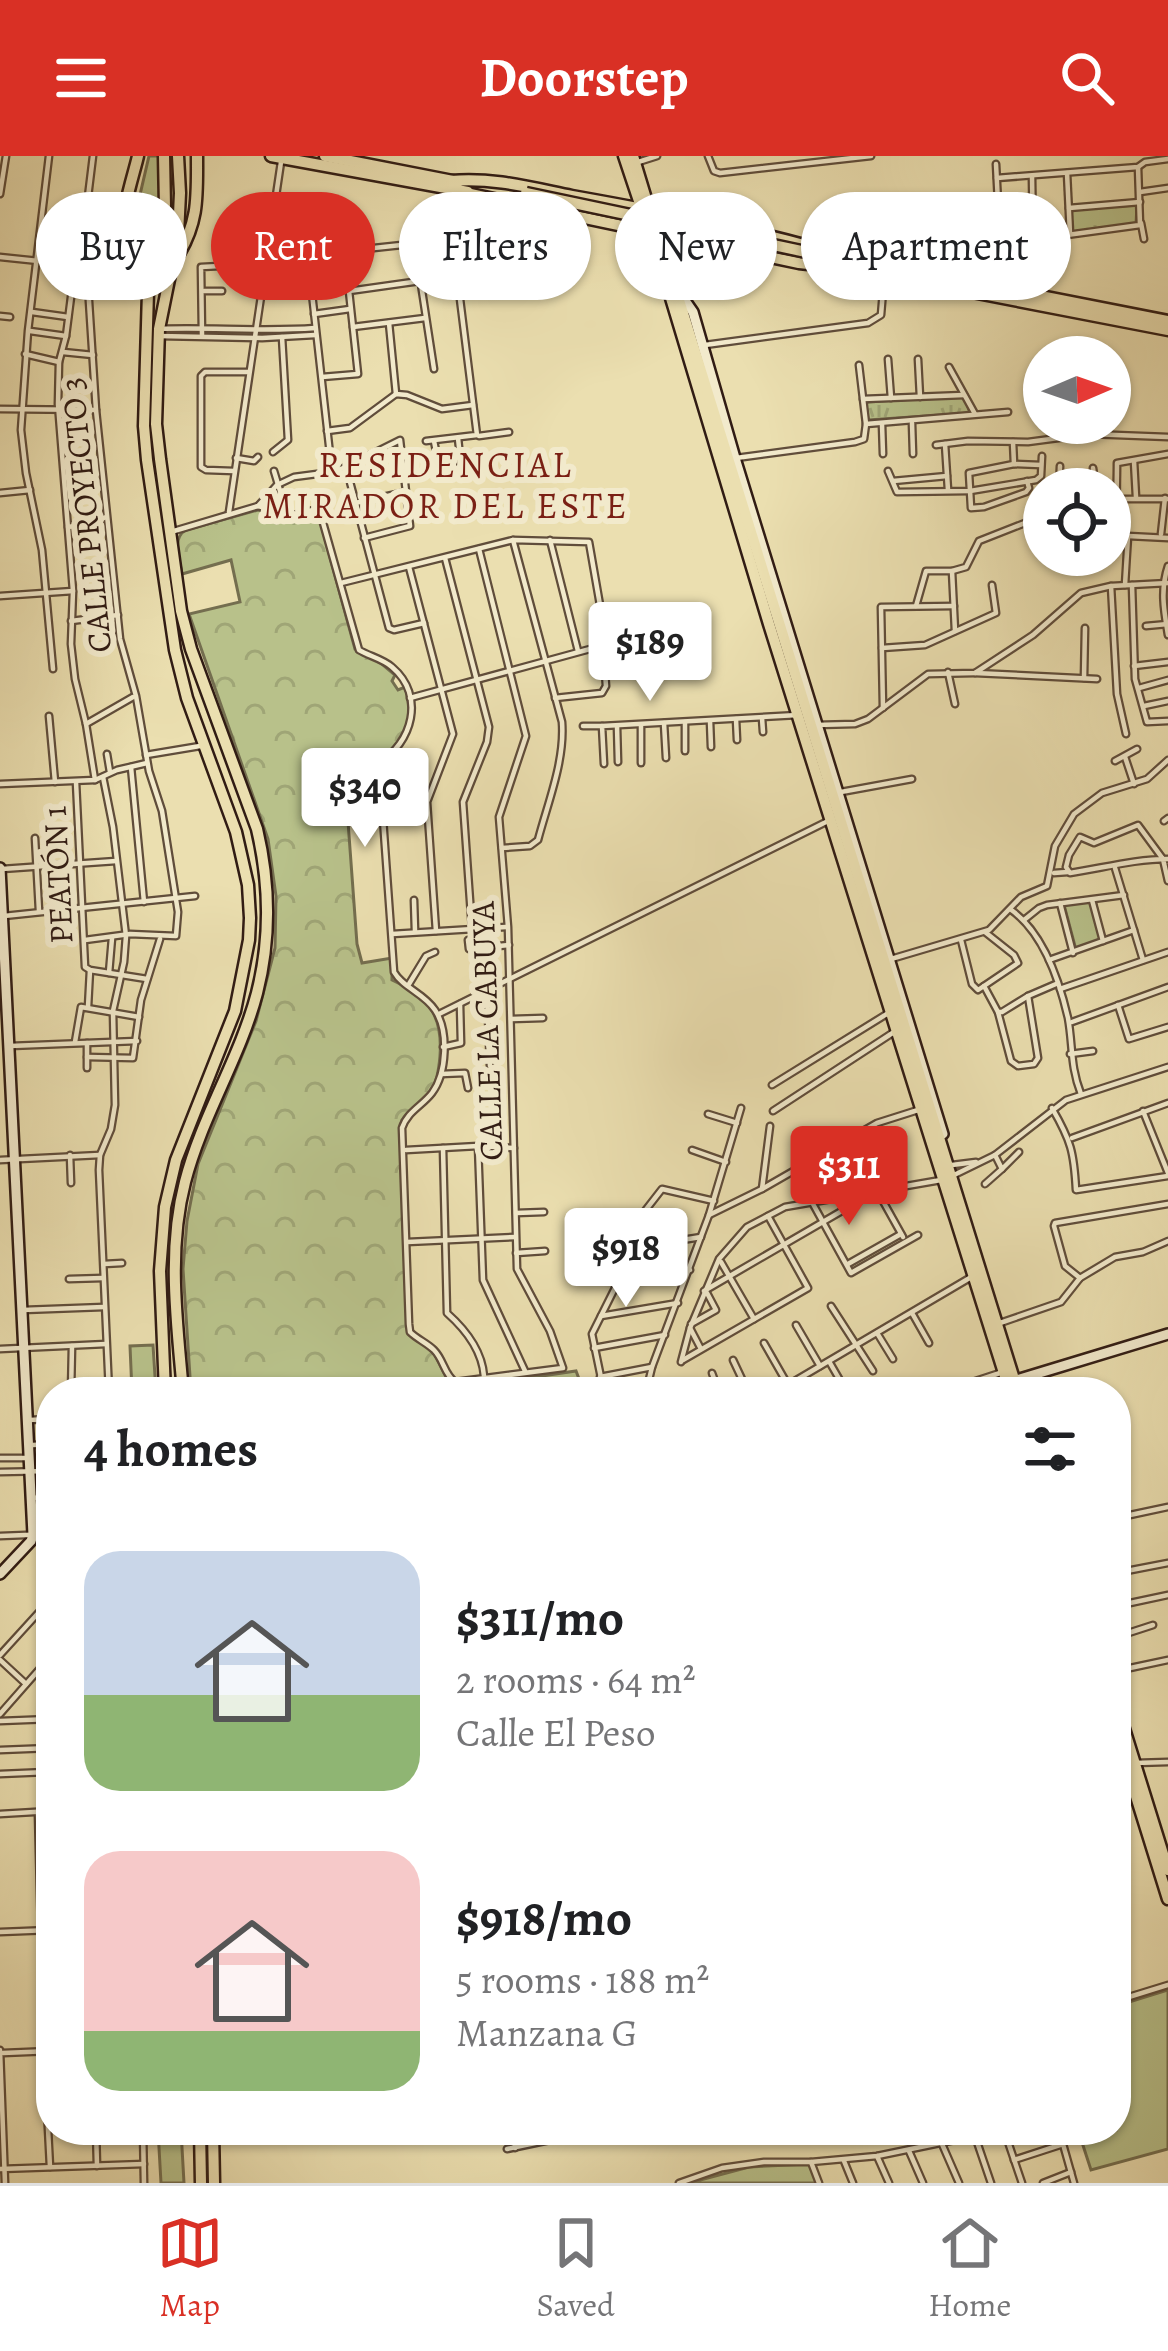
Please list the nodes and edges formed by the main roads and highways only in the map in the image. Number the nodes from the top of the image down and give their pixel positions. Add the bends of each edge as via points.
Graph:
1 (142, 156) edge
2 (164, 156) edge
3 (178, 156) edge
4 (197, 156) edge
5 (325, 156) edge
6 (278, 157) edge
7 (632, 165) edge
8 (451, 181) junction
9 (132, 192) edge
10 (136, 192) edge
11 (165, 192) edge
12 (180, 192) edge
13 (461, 192) edge
14 (494, 192) edge
15 (648, 192) edge
16 (608, 202) junction
17 (615, 204) edge
18 (591, 213) edge
19 (591, 217) edge
20 (608, 221) junction
21 (615, 222) edge
22 (615, 224) edge
23 (187, 242) edge
24 (801, 254) edge
25 (149, 300) edge
26 (165, 300) edge
27 (671, 300) edge
28 (681, 300) edge
29 (1023, 300) edge
30 (1035, 300) edge
31 (1168, 326) edge
32 (948, 1171) junction
33 (164, 1377) edge
34 (182, 1377) edge
35 (1010, 1377) edge
36 (1011, 1377) edge
37 (1131, 1746) edge
38 (1131, 1782) edge
39 (1165, 1848) edge
40 (1168, 1870) edge
41 (1168, 1899) edge
42 (200, 2145) edge
43 (213, 2145) edge
44 (201, 2183) edge
45 (214, 2183) edge

1 - 9 main road
1 - 10 main road
2 - 11 main road
3 - 12 main road
4 - 23 main road
5 - 8 main road
6 - 13 main road
7 - 15 main road
7 - 16 main road via 627,197
8 - 14 main road
8 - 16 main road
16 - 17 main road
18 - 24 main road, bridge
19 - 20 main road
20 - 21 main road
20 - 22 main road
25 - 33 main road via 147,460 171,632 243,858 249,940 235,1011 171,1177 161,1239
26 - 34 main road via 157,424 181,611 256,830 268,916 257,992 179,1209 174,1270
27 - 32 main road via 896,1031
28 - 32 main road
29 - 31 main road
30 - 31 main road
32 - 35 main road
32 - 36 main road
37 - 39 main road
38 - 41 main road
39 - 40 main road
42 - 44 main road
43 - 45 main road

